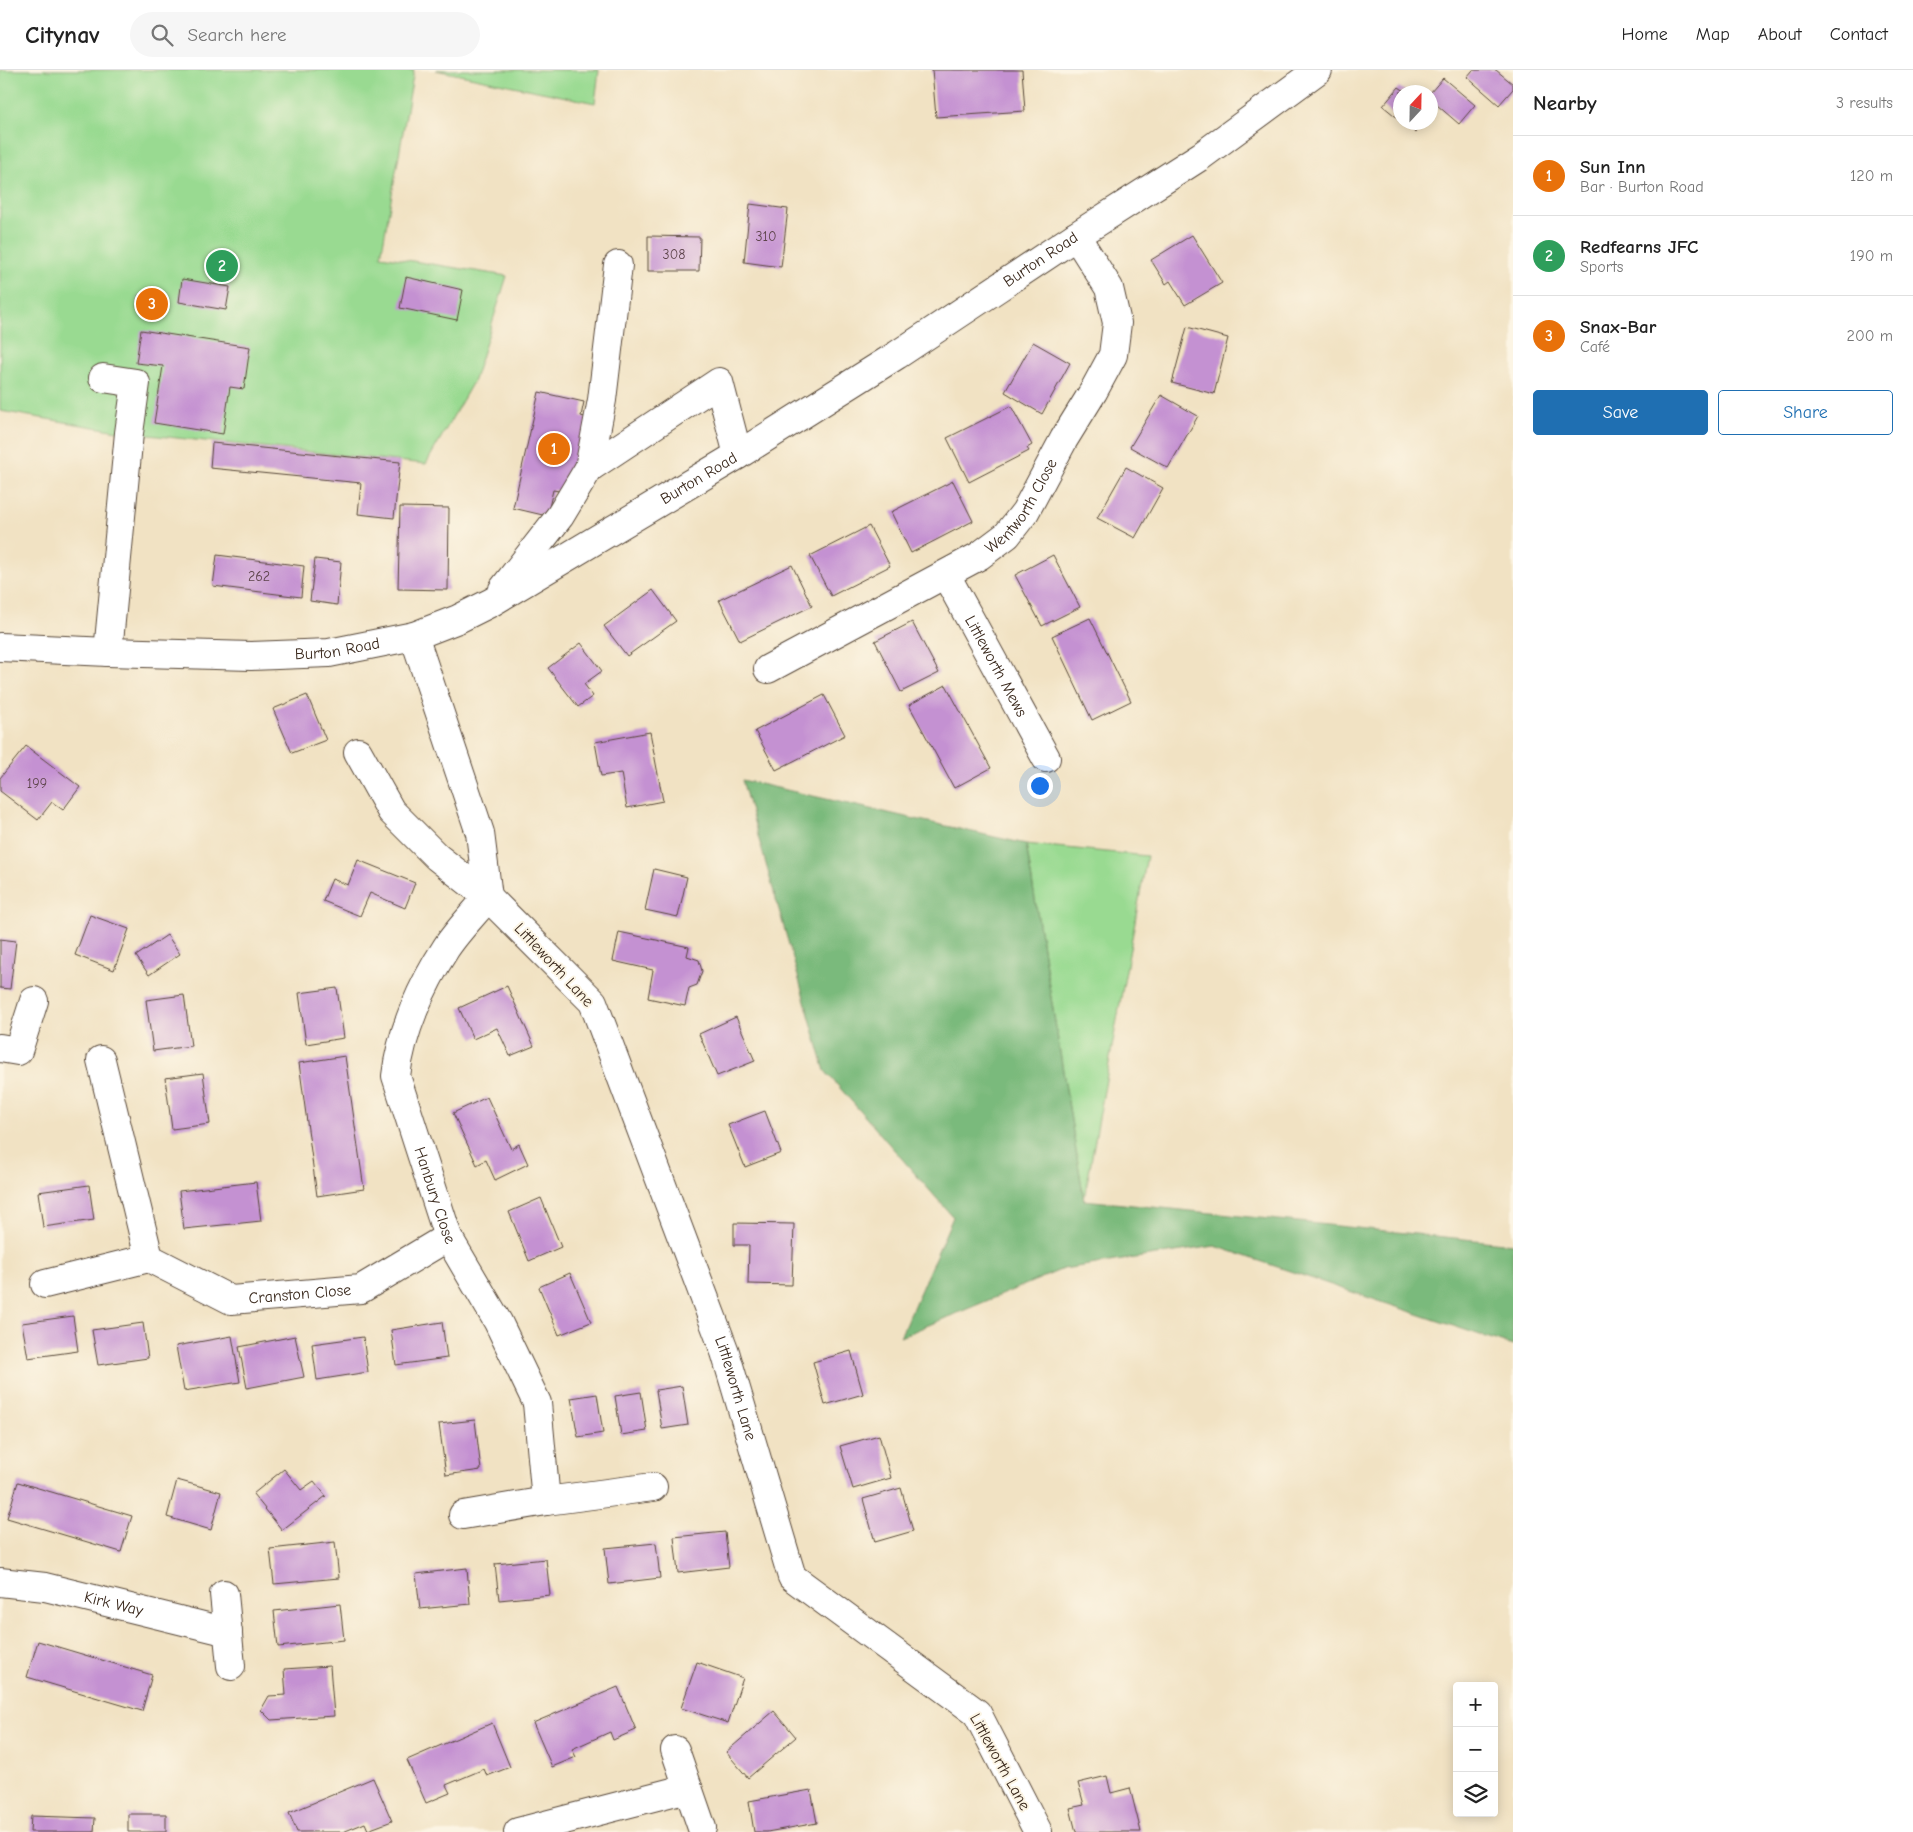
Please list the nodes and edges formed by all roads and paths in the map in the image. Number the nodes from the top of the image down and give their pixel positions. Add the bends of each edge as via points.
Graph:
1 (1318, 70) edge
2 (1076, 236) junction
3 (618, 266) dead end
4 (103, 378) dead end
5 (738, 455) junction
6 (590, 468) junction
7 (946, 575) junction
8 (492, 602) junction
9 (414, 636) junction
10 (0, 647) edge
11 (108, 652) junction
12 (768, 669) dead end
13 (358, 752) dead end
14 (1046, 758) dead end
15 (488, 897) junction
16 (34, 1001) dead end
17 (0, 1048) edge
18 (101, 1060) dead end
19 (448, 1238) junction
20 (149, 1258) junction
21 (45, 1284) dead end
22 (653, 1487) dead end
23 (546, 1501) junction
24 (463, 1515) dead end
25 (0, 1582) edge
26 (224, 1594) dead end
27 (228, 1632) junction
28 (231, 1666) dead end
29 (675, 1750) dead end
30 (688, 1788) junction
31 (702, 1828) dead end
32 (518, 1832) edge
33 (1038, 1832) edge

1 - 2 street, Burton Road via 1201,156
2 - 5 street, Burton Road via 897,355
2 - 7 street, Wentworth Close via 1109,288 1118,323 1113,355 1025,512 1007,536
3 - 6 street via 602,400
4 - 11 street via 136,384 128,433
5 - 6 street via 719,382
5 - 8 street, Burton Road
6 - 8 street via 560,516
7 - 12 street, Wentworth Close
7 - 14 street, Littleworth Mews
8 - 9 street, Burton Road
9 - 11 street, Burton Road via 329,653 251,656
9 - 15 street via 480,833
10 - 11 street, Burton Road
13 - 15 street, Littleworth Lane via 391,811 437,857
15 - 19 street, Hanbury Close via 447,948 408,1024 397,1062 396,1076
15 - 33 street, Littleworth Lane via 593,1002 725,1352 792,1577 977,1712
16 - 17 street via 18,1051
18 - 20 street
19 - 20 street, Cranston Close via 361,1289 231,1300
19 - 23 street, Hanbury Close via 498,1322 537,1403
20 - 21 street
22 - 23 street
23 - 24 street
25 - 27 street, Kirk Way via 45,1587
26 - 27 street
27 - 28 street
29 - 30 street
30 - 31 street
30 - 32 street

